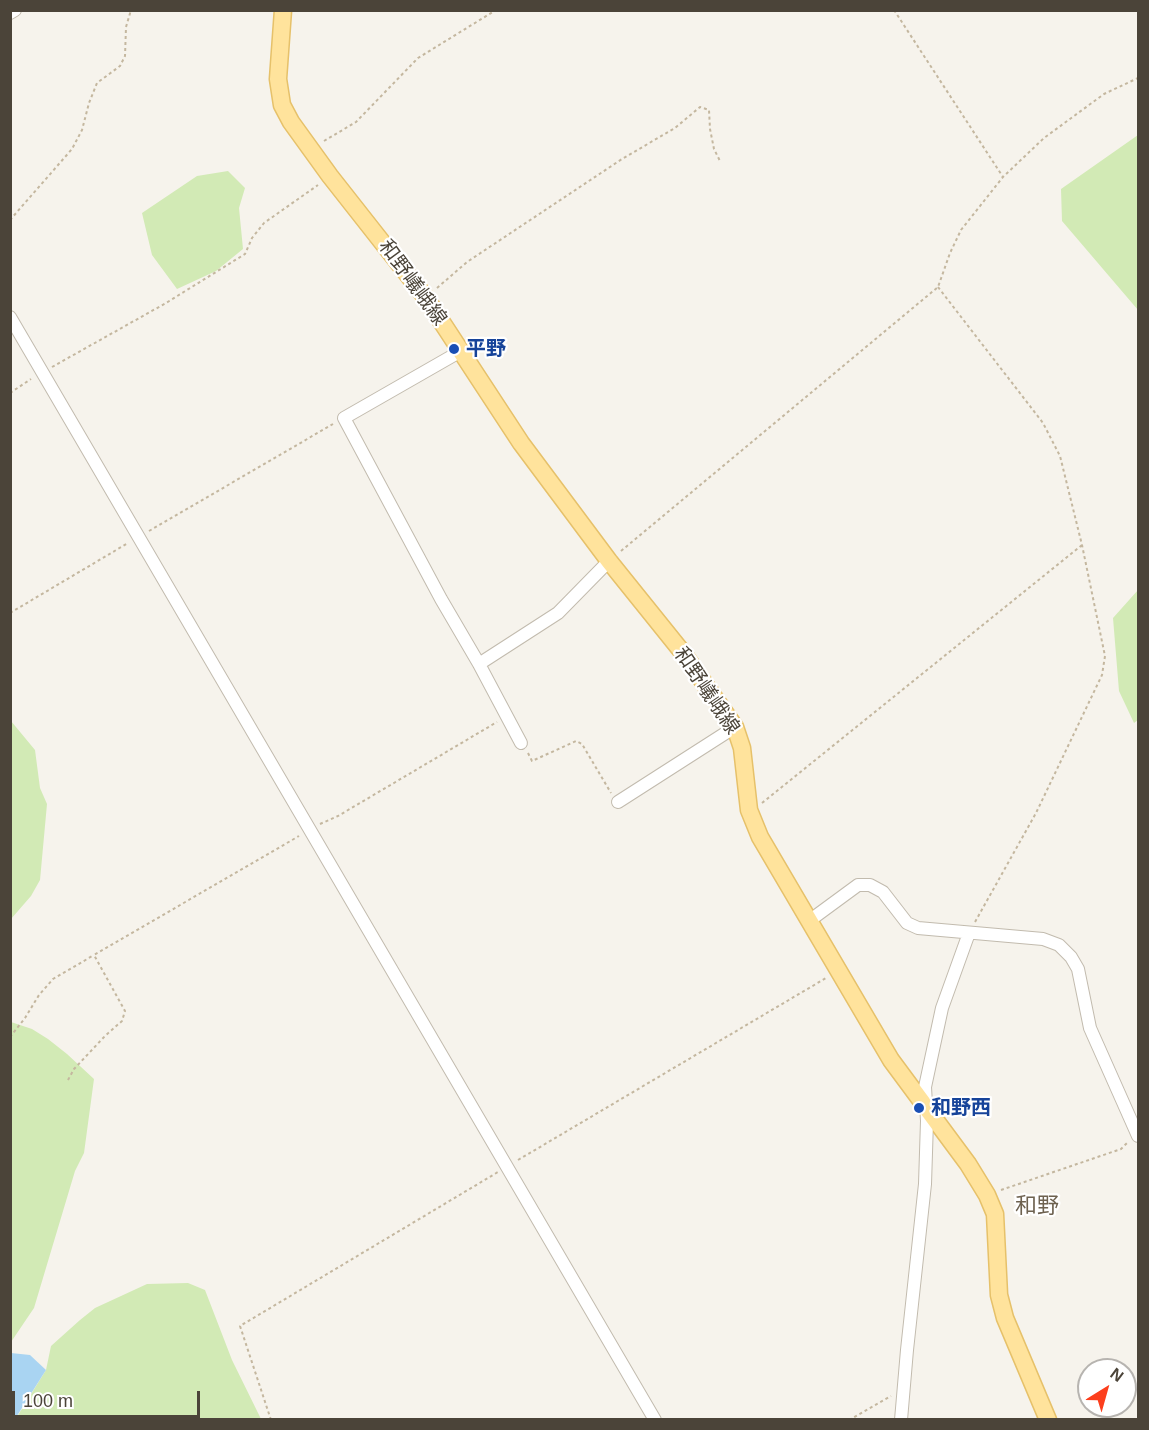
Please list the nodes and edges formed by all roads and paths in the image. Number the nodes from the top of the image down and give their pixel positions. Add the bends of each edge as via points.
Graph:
1 (15, 10) edge
2 (131, 10) edge
3 (283, 10) edge
4 (496, 10) edge
5 (894, 10) edge
6 (10, 13) edge
7 (1138, 78) edge
8 (311, 149) junction
9 (720, 161) dead end
10 (330, 176) junction
11 (1002, 177) junction
12 (10, 220) edge
13 (938, 287) junction
14 (426, 298) junction
15 (10, 317) edge
16 (461, 351) junction
17 (42, 373) junction
18 (10, 393) edge
19 (344, 418) junction
20 (138, 537) junction
21 (1082, 545) junction
22 (609, 561) junction
23 (10, 613) edge
24 (479, 664) junction
25 (507, 716) junction
26 (735, 728) junction
27 (521, 743) joint
28 (618, 802) joint
29 (749, 810) junction
30 (309, 829) junction
31 (809, 921) junction
32 (969, 933) junction
33 (94, 955) junction
34 (839, 971) junction
35 (10, 1036) edge
36 (68, 1080) dead end
37 (925, 1106) junction
38 (1138, 1135) edge
39 (507, 1166) junction
40 (987, 1195) junction
41 (903, 1389) junction
42 (271, 1419) edge
43 (655, 1419) edge
44 (849, 1419) edge
45 (901, 1419) edge
46 (1048, 1419) edge

1 - 6 street
2 - 12 path via 120,66 97,83 72,149
3 - 8 main road, 和野嶬峨線 via 278,79 282,105
4 - 8 path via 418,58 356,122
5 - 11 path
7 - 11 path via 1104,94 1044,138
8 - 10 main road, 和野嶬峨線
9 - 14 path via 714,149 709,110 700,107 675,128 467,262
10 - 14 main road, 和野嶬峨線
10 - 17 path via 264,223 245,254
11 - 13 path via 961,230
13 - 21 path via 1042,423 1060,456
13 - 22 path
14 - 16 main road, 和野嶬峨線
15 - 17 street
16 - 19 street
16 - 22 main road, 和野嶬峨線 via 521,443
17 - 18 path
17 - 20 street
19 - 20 path
19 - 24 street
20 - 23 path
20 - 30 street
21 - 29 path
21 - 32 path via 1105,656 1102,675 1036,813
22 - 24 street via 558,613
22 - 26 main road, 和野嶬峨線 via 683,653
24 - 25 street
25 - 27 street
25 - 30 path via 338,816
26 - 28 street
26 - 29 main road, 和野嶬峨線 via 742,748
27 - 28 path via 532,761 576,741 582,744
29 - 31 main road, 和野嶬峨線 via 760,837
30 - 33 path
30 - 39 street
31 - 32 street via 858,885 870,885 883,892 907,923 918,928
31 - 34 main road, 和野嶬峨線
32 - 37 street via 942,1008 925,1087
32 - 38 street via 1043,939 1059,945 1071,957 1078,969 1090,1028
33 - 35 path via 53,979
33 - 36 path via 125,1011 122,1022 74,1069
34 - 37 main road, 和野嶬峨線 via 891,1060
34 - 39 path
37 - 40 main road, 和野嶬峨線
37 - 41 street via 925,1184
38 - 40 path via 1121,1149
39 - 42 path via 240,1326
39 - 43 street
40 - 46 main road, 和野嶬峨線 via 995,1214 999,1295 1005,1318
41 - 44 path
41 - 45 street

